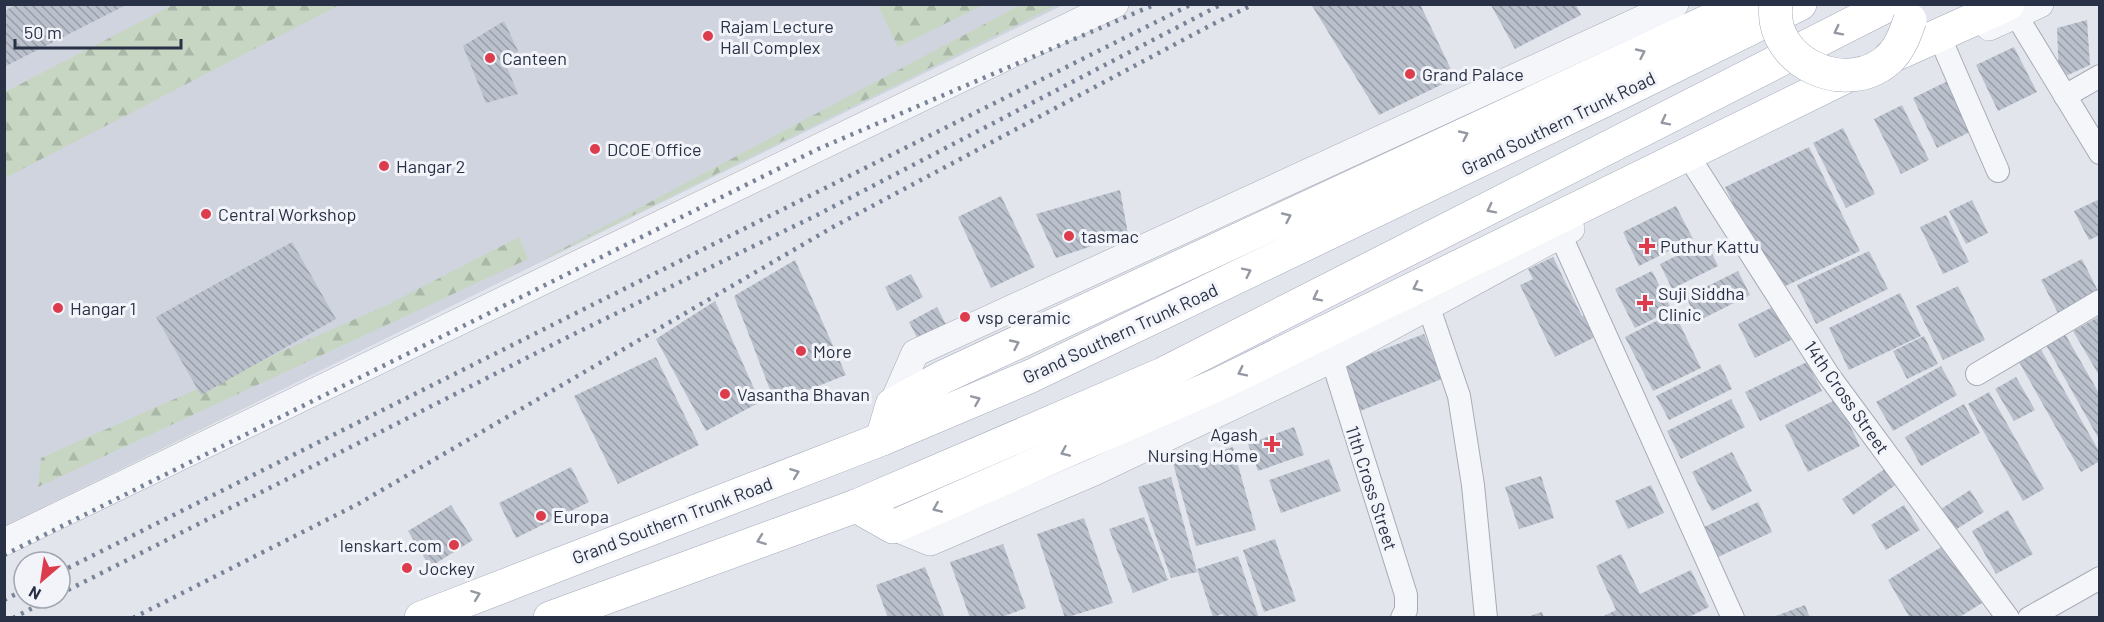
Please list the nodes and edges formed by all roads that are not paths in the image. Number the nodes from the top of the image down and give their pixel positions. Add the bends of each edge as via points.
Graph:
1 (1115, 4) edge
2 (1675, 4) edge
3 (1746, 4) edge
4 (1776, 4) edge
5 (1800, 4) edge
6 (1890, 4) edge
7 (1910, 4) edge
8 (2022, 8) edge
9 (1944, 47) junction
10 (1890, 57) junction
11 (2100, 75) edge
12 (1847, 76) junction
13 (2065, 96) junction
14 (2100, 153) edge
15 (1696, 168) junction
16 (1998, 171) dead end
17 (1560, 234) junction
18 (2100, 301) edge
19 (1428, 305) junction
20 (1332, 359) junction
21 (1977, 374) dead end
22 (892, 405) junction
23 (882, 439) junction
24 (856, 506) junction
25 (893, 527) junction
26 (4, 542) edge
27 (2100, 578) edge
28 (422, 618) edge
29 (549, 618) edge
30 (1402, 618) edge
31 (1486, 618) edge
32 (1733, 618) edge
33 (2008, 618) edge
34 (2029, 618) edge

1 - 26 street
2 - 22 street via 915,353
22 -> 3 main road via 943,377
4 - 12 main road, bridge via 1780,32 1791,51 1806,65 1826,74
23 -> 5 main road, Grand Southern Trunk Road via 1031,376
6 -> 24 main road via 1163,374
7 - 10 main road, bridge via 1910,21 1903,40
8 - 9 street
8 - 10 main road
8 - 13 street
9 - 15 street
9 - 16 street
10 - 12 main road, bridge via 1878,67
11 - 13 street
12 -> 25 main road via 1219,384
13 - 14 street
15 - 17 street
15 - 33 street, 14th Cross Street via 1829,376
17 - 19 street
17 - 32 street
18 - 21 street
19 - 20 street
19 - 31 street via 1459,396 1473,485
20 - 25 street via 1094,472 930,542
20 - 30 street, 11th Cross Street via 1406,594
22 - 23 main road
28 -> 23 main road, Grand Southern Trunk Road
24 - 25 main road
24 -> 29 main road
27 - 34 street

